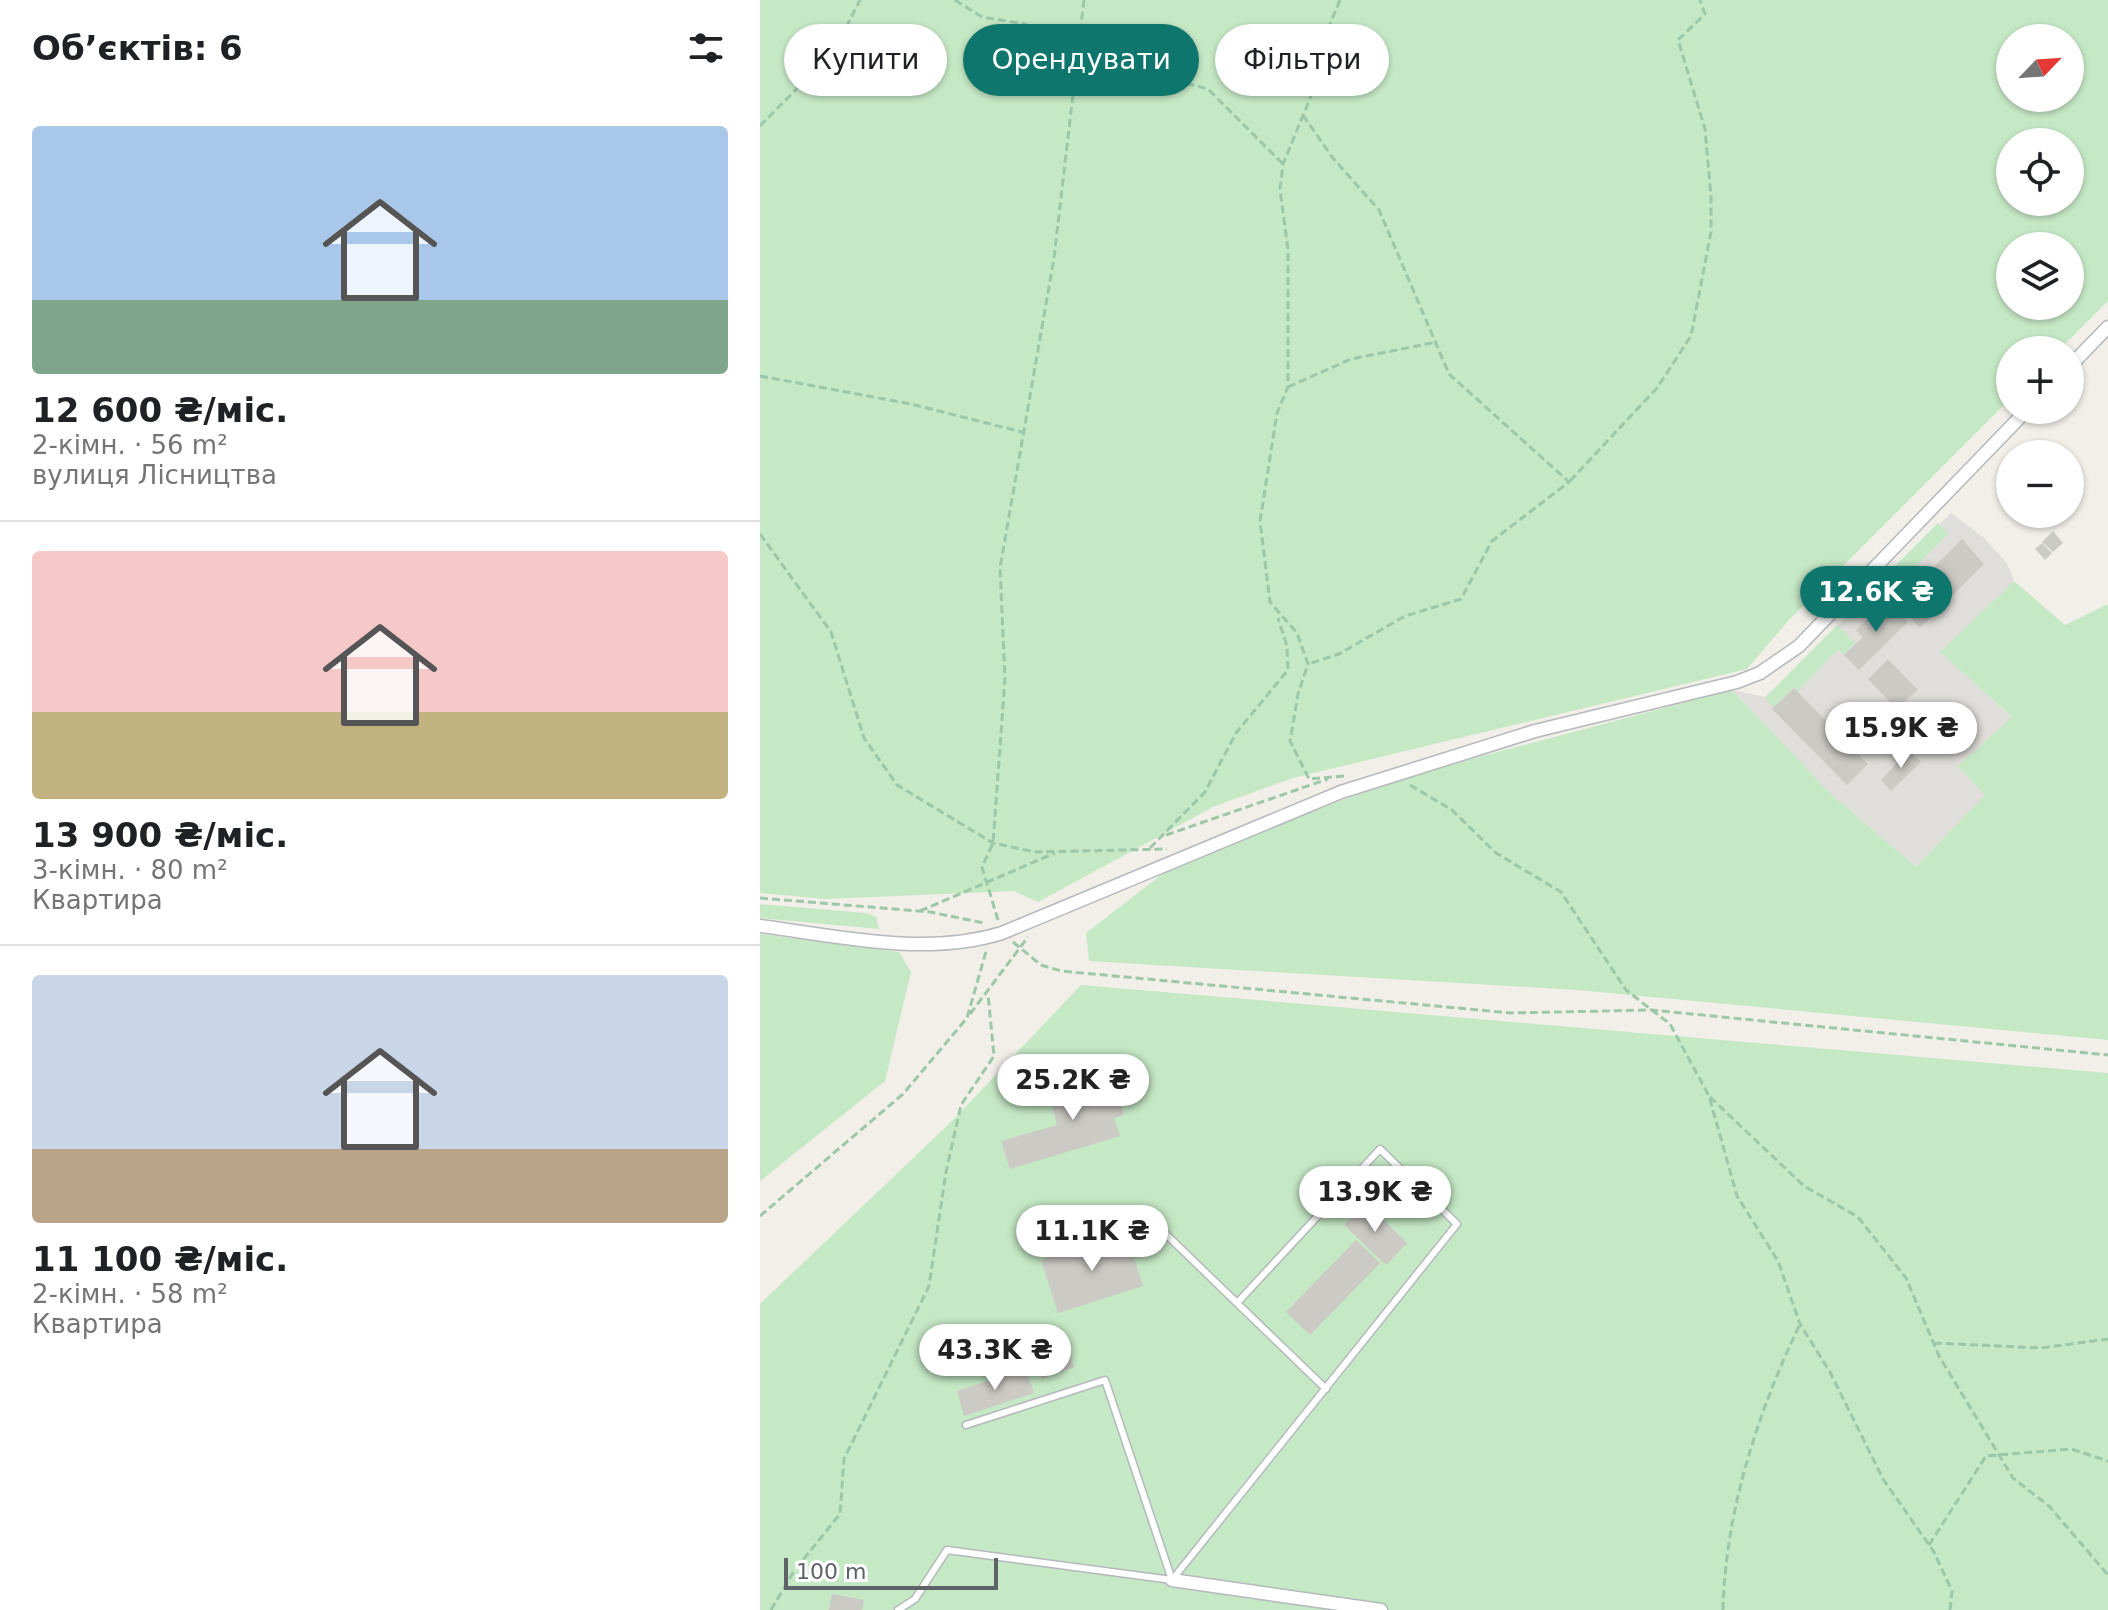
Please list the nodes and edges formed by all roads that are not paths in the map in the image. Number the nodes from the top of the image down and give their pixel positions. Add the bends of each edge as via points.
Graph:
1 (2108, 327) edge
2 (2084, 352) edge
3 (2013, 424) edge
4 (760, 926) edge
5 (1142, 1211) dead end
6 (1237, 1303) junction
7 (1326, 1389) junction
8 (966, 1425) dead end
9 (1172, 1580) junction
10 (898, 1610) edge
11 (1381, 1610) edge

1 - 2 street
3 - 4 street via 1788,655 1737,682 1535,731 1341,792 970,943 914,945
5 - 6 lane
6 - 7 lane
6 - 7 lane via 1380,1149 1457,1224
7 - 9 lane
8 - 9 lane via 1105,1380
9 - 10 lane via 947,1550 915,1599
9 - 11 street

